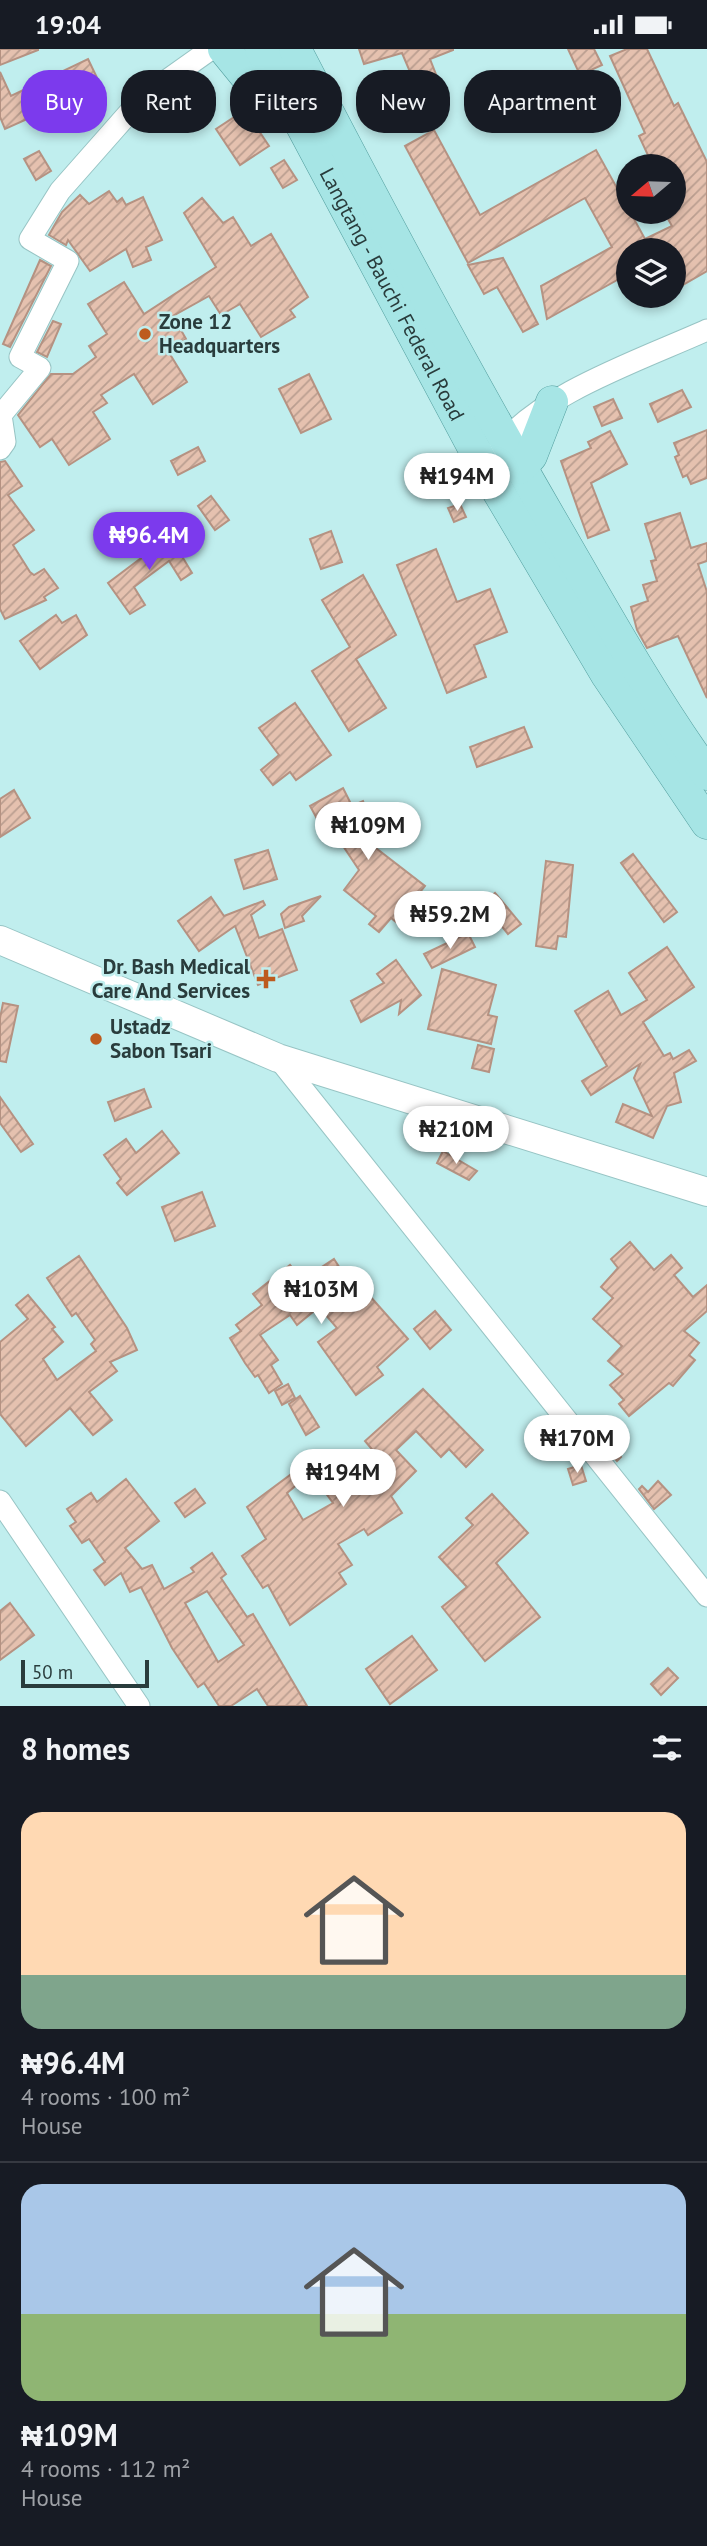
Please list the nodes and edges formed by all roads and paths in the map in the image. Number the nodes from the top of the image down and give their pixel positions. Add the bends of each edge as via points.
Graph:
1 (211, 49) edge
2 (224, 49) edge
3 (260, 49) edge
4 (295, 49) edge
5 (241, 70) edge
6 (272, 70) edge
7 (306, 133) edge
8 (707, 330) edge
9 (552, 401) junction
10 (505, 439) junction
11 (0, 449) edge
12 (520, 468) junction
13 (485, 469) junction
14 (707, 774) edge
15 (707, 823) edge
16 (0, 940) edge
17 (278, 1058) junction
18 (707, 1192) edge
19 (0, 1501) edge
20 (707, 1596) edge
21 (139, 1706) edge

1 - 11 street via 142,98 60,191 30,239 68,261 20,358 40,368 1,415 5,442
2 - 5 main road
3 - 6 main road, Langtang - Bauchi Federal Road
4 - 10 main road, Langtang - Bauchi Federal Road
7 - 13 main road, Langtang - Bauchi Federal Road
8 - 9 street
9 - 10 street
9 - 12 main road via 531,456
10 - 12 main road, Langtang - Bauchi Federal Road
10 - 13 street
12 - 14 main road, Langtang - Bauchi Federal Road via 645,682
13 - 15 main road, Langtang - Bauchi Federal Road via 607,675
16 - 17 street
17 - 18 street
17 - 20 street
19 - 21 street

